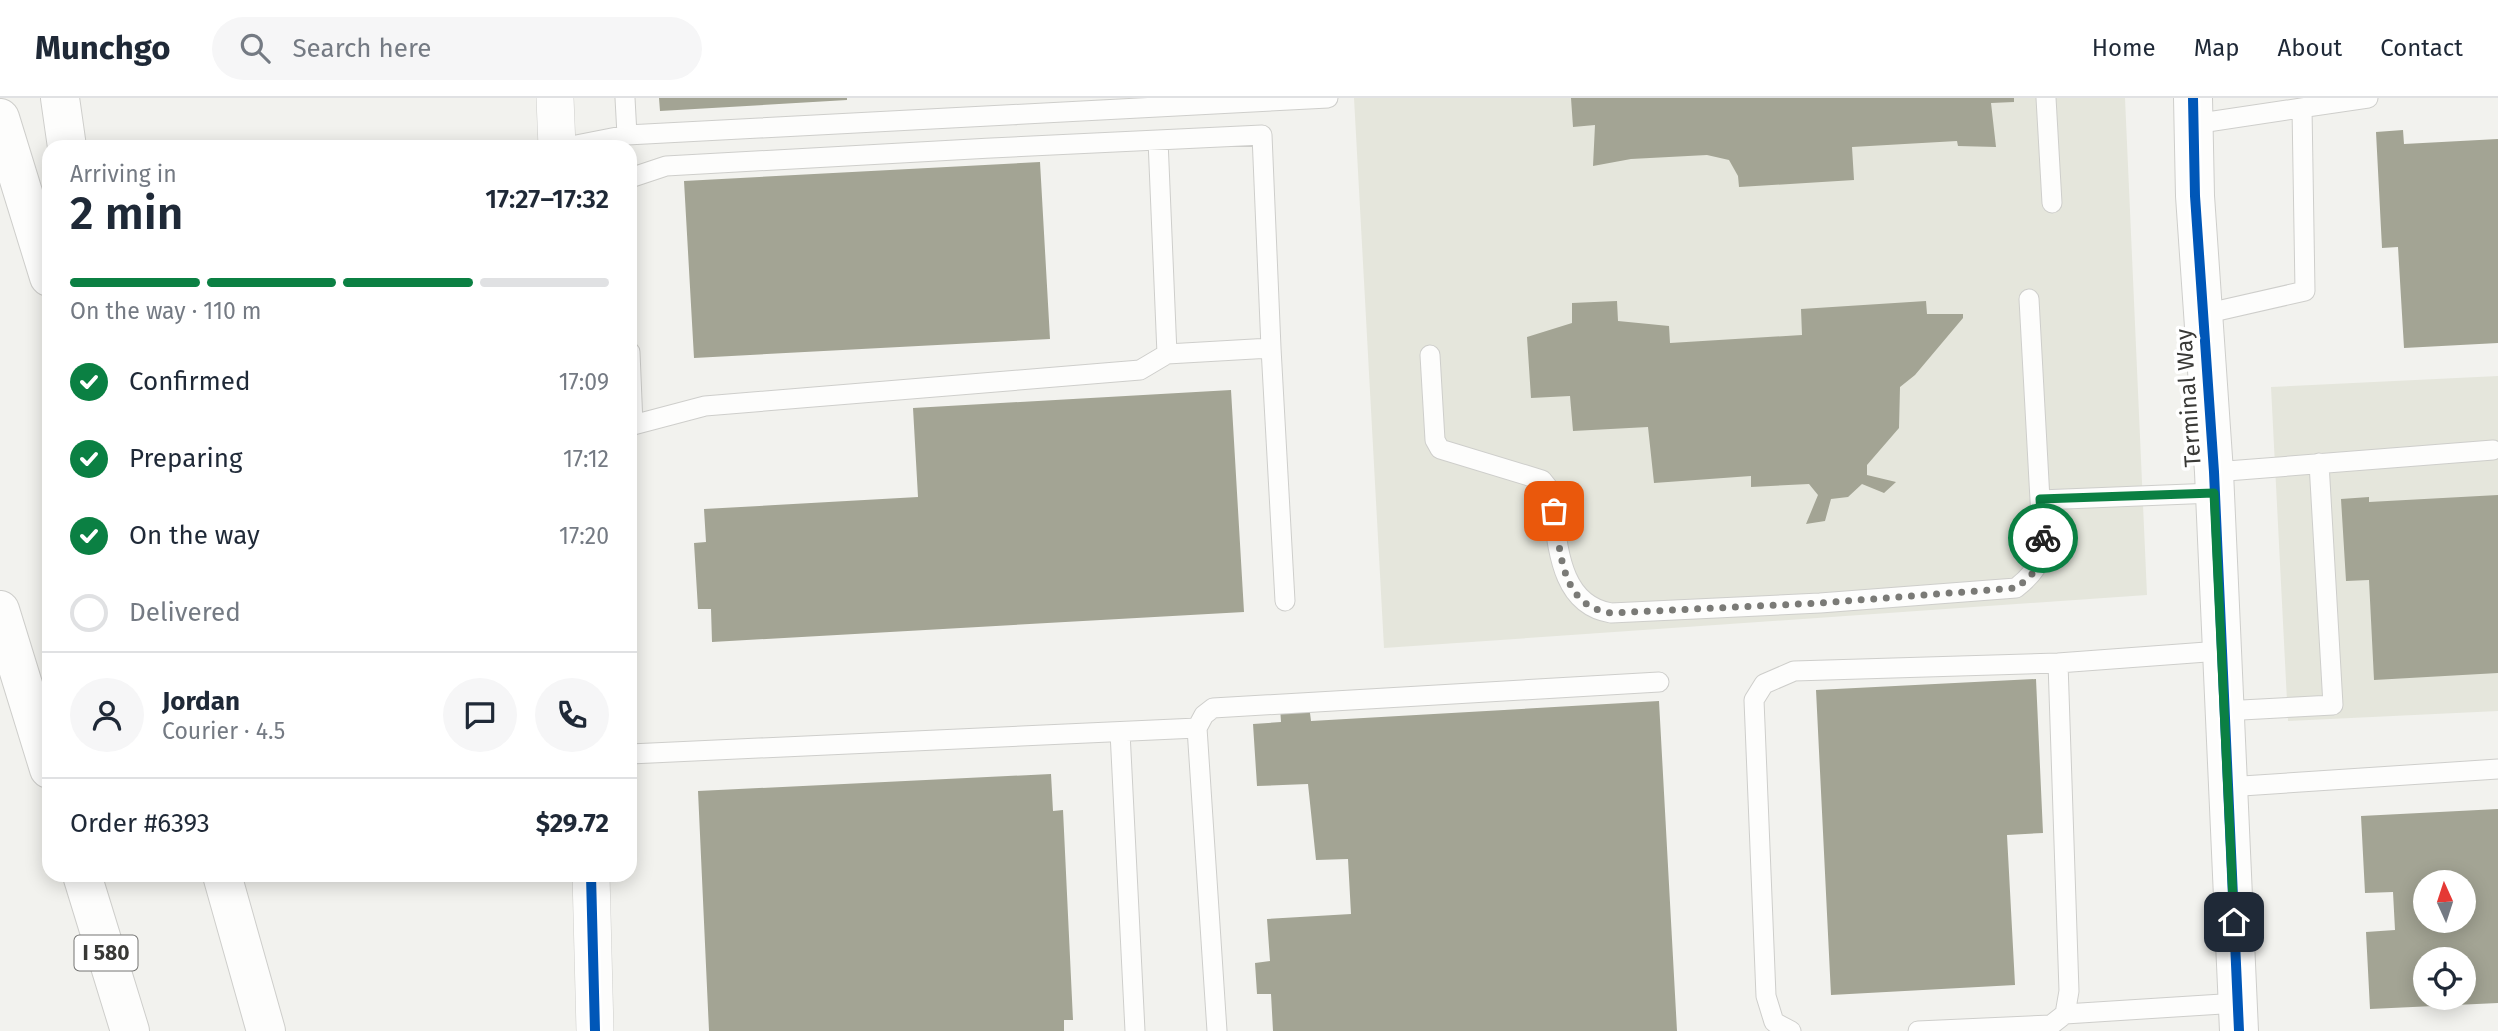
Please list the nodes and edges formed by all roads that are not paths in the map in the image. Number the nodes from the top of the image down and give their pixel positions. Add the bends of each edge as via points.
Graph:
1 (60, 98) edge
2 (555, 98) edge
3 (625, 98) edge
4 (1328, 98) edge
5 (2046, 98) edge
6 (2368, 98) edge
7 (2302, 108) junction
8 (2193, 111) edge
9 (0, 118) edge
10 (627, 135) junction
11 (66, 140) edge
12 (558, 140) edge
13 (602, 140) edge
14 (1158, 140) junction
15 (637, 176) edge
16 (2052, 203) dead end
17 (42, 254) edge
18 (2029, 299) dead end
19 (2204, 314) junction
20 (1271, 348) junction
21 (1167, 354) junction
22 (1430, 355) dead end
23 (637, 423) edge
24 (2493, 450) dead end
25 (2319, 464) junction
26 (2214, 482) junction
27 (2040, 499) junction
28 (1285, 601) dead end
29 (0, 610) edge
30 (2220, 652) junction
31 (2058, 663) junction
32 (1660, 681) dead end
33 (2223, 711) junction
34 (1197, 729) junction
35 (1120, 732) junction
36 (42, 746) edge
37 (637, 754) edge
38 (2498, 769) edge
39 (2227, 787) junction
40 (84, 882) edge
41 (224, 882) edge
42 (591, 882) edge
43 (2066, 1014) junction
44 (2239, 1017) edge
45 (130, 1031) edge
46 (266, 1031) edge
47 (595, 1031) edge
48 (1135, 1031) edge
49 (1217, 1031) edge
50 (1791, 1031) edge
51 (1918, 1031) edge

1 - 11 main road
2 - 12 street
3 - 10 lane
4 - 10 lane
5 - 16 lane
6 - 7 lane
7 - 8 lane
7 - 19 lane via 2305,290
8 - 19 main road, Terminal Way
9 - 17 main road
10 - 13 lane
14 - 15 lane via 666,166
14 - 20 lane via 1262,135
14 - 21 lane
18 - 27 lane
19 - 26 main road, Terminal Way
20 - 21 lane
20 - 28 lane
21 - 23 lane via 1140,370 705,406
22 - 27 lane via 1435,440 1440,449 1542,480 1550,489 1570,588 1592,611 1820,603 2016,588 2044,556
24 - 25 lane
25 - 26 lane
25 - 33 lane via 2333,705
26 - 27 lane
26 - 30 main road, Terminal Way
29 - 36 main road
30 - 31 lane
30 - 33 main road, Terminal Way
31 - 43 lane via 2069,991
31 - 50 lane via 1794,671 1764,684 1754,700 1766,996 1774,1022
32 - 34 lane via 1213,708
33 - 39 main road, Terminal Way
34 - 35 lane
34 - 49 lane
35 - 37 lane
35 - 48 lane
38 - 39 lane
39 - 44 main road, Terminal Way
40 - 45 main road, I 580
41 - 46 main road
42 - 47 street
43 - 44 lane
43 - 51 lane via 2051,1025

